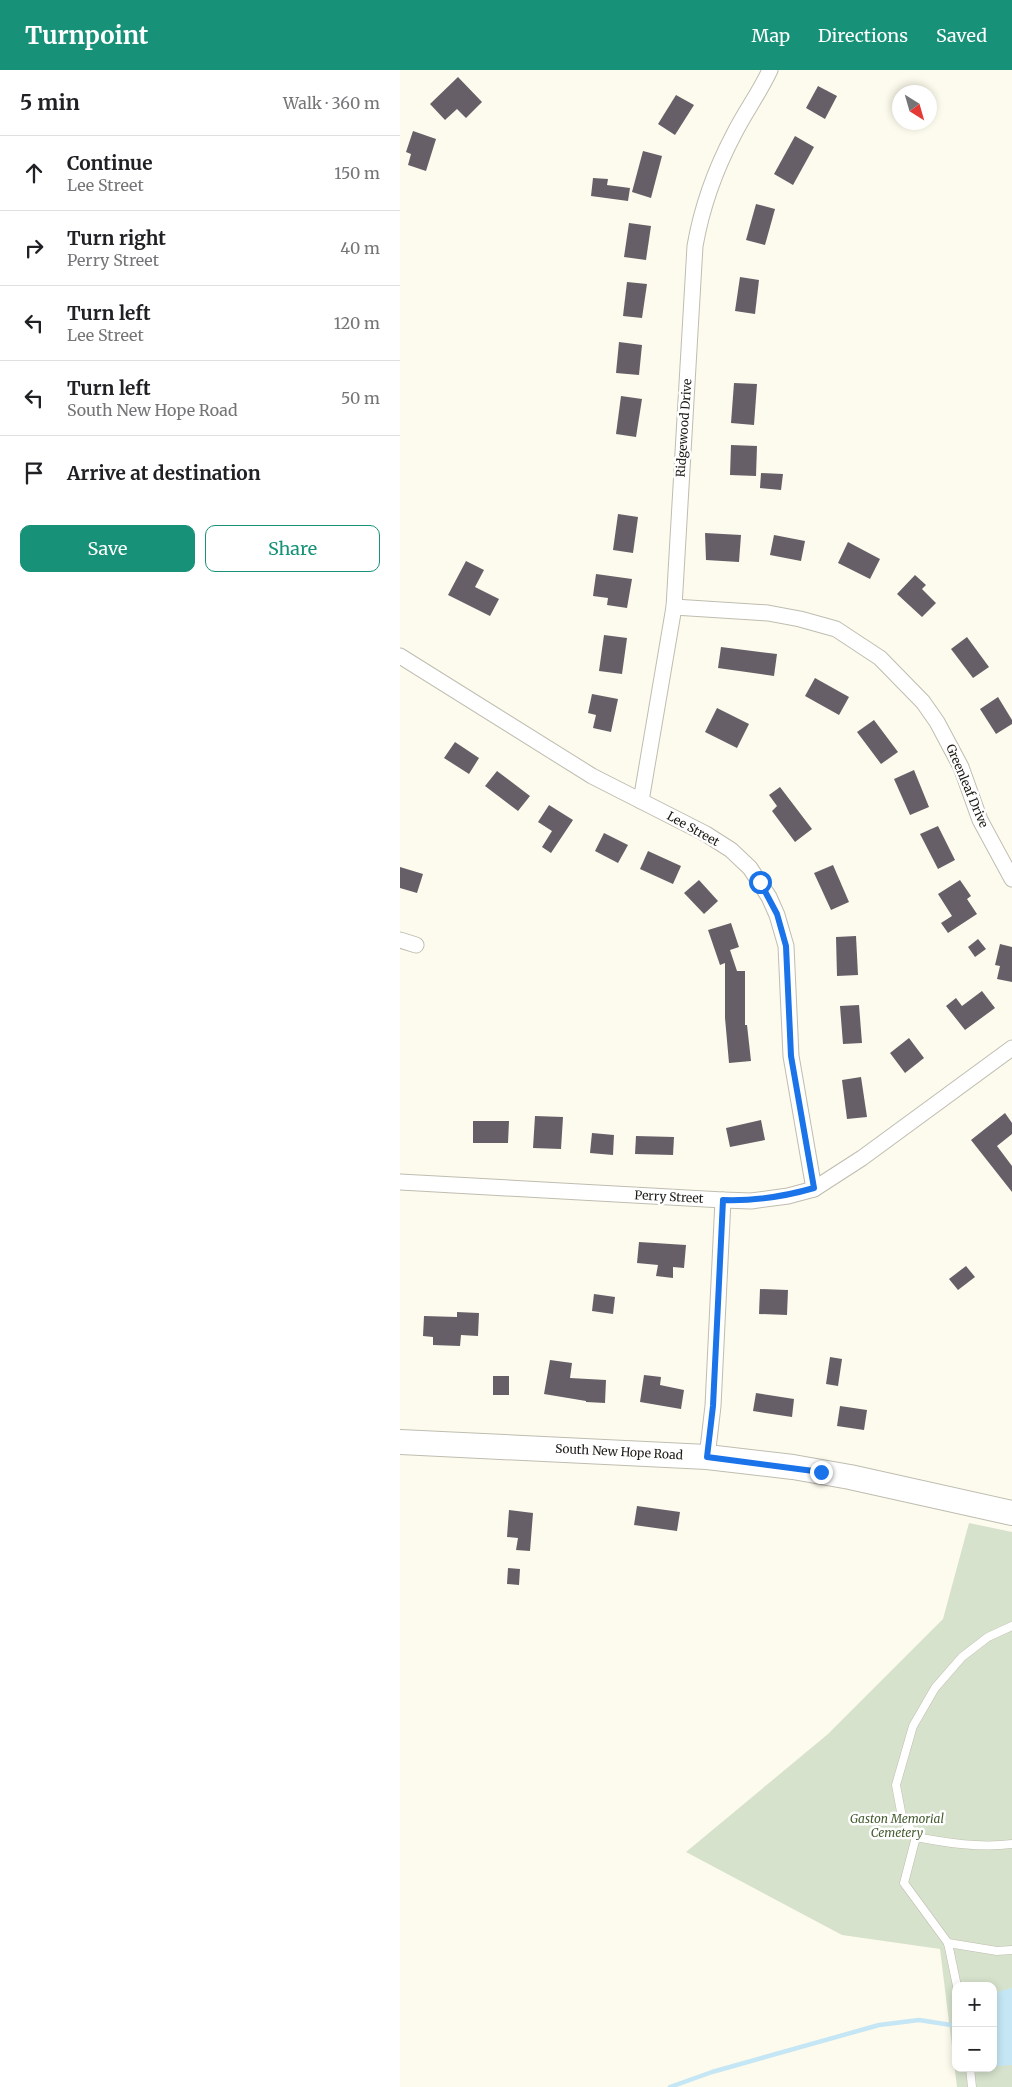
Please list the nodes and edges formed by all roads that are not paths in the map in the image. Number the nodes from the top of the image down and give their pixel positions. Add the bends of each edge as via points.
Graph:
1 (770, 70) edge
2 (674, 607) junction
3 (400, 656) edge
4 (640, 801) junction
5 (1012, 879) edge
6 (400, 940) edge
7 (416, 945) dead end
8 (1012, 1048) edge
9 (400, 1182) edge
10 (814, 1188) junction
11 (723, 1200) junction
12 (400, 1442) edge
13 (707, 1457) junction
14 (1012, 1513) edge
15 (1012, 1626) edge
16 (916, 1837) junction
17 (1012, 1844) edge
18 (948, 1943) junction
19 (1012, 1950) edge
20 (957, 1982) edge
21 (970, 2072) edge
22 (972, 2087) edge

1 - 2 street, Ridgewood Drive via 719,165 708,191 697,237
2 - 4 street, Ridgewood Drive
2 - 5 street, Greenleaf Drive via 768,613 800,619 836,629 880,658 923,702 937,722 961,767 980,820
3 - 4 street, Lee Street via 592,776
4 - 10 street, Lee Street via 731,850 750,868 777,914 786,946 794,1083
6 - 7 street
8 - 10 street, Perry Street via 862,1158
9 - 11 street, Perry Street
10 - 11 street, Perry Street via 751,1201
11 - 13 street via 713,1406
12 - 13 main road, South New Hope Road
13 - 14 main road, South New Hope Road via 850,1477
15 - 16 lane via 988,1637 962,1657 935,1688 913,1726 896,1785 902,1817
16 - 17 lane via 948,1843
16 - 18 lane via 904,1883
18 - 19 lane via 997,1952
18 - 20 lane
21 - 22 lane

